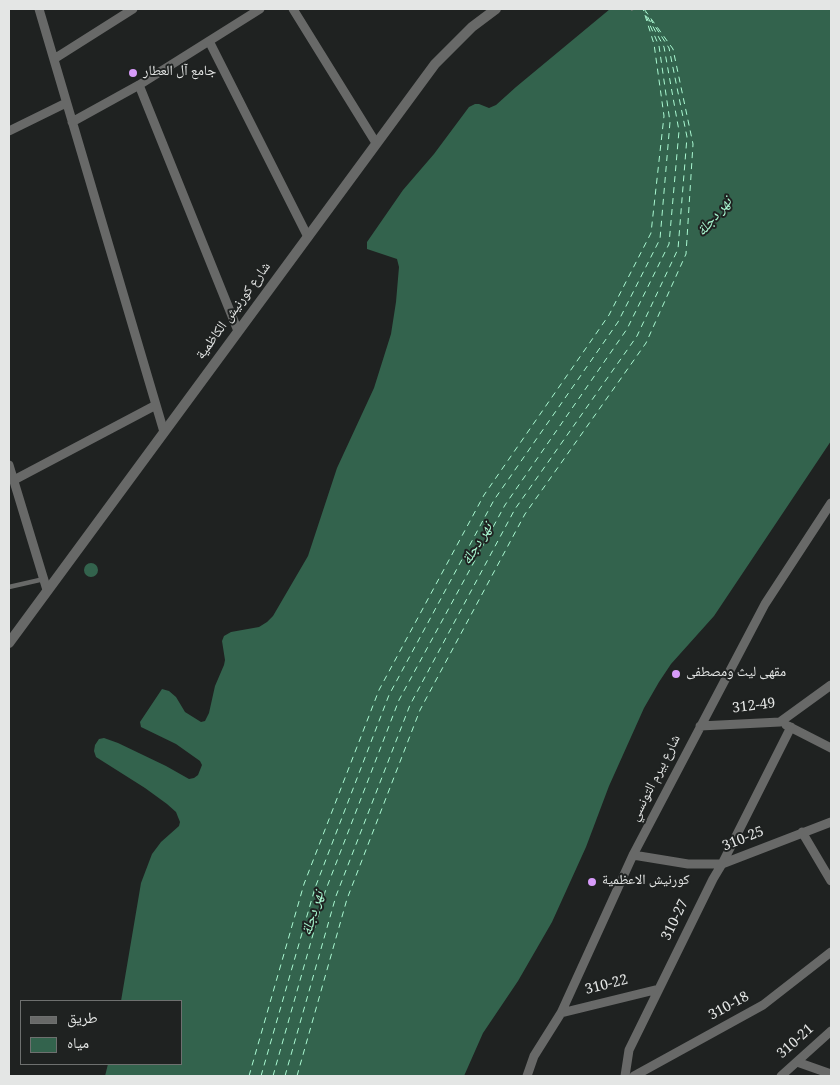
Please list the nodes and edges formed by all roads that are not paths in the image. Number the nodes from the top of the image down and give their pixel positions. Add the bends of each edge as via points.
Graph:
1 (39, 9) edge
2 (133, 9) edge
3 (260, 9) edge
4 (293, 9) edge
5 (496, 9) edge
6 (209, 41) junction
7 (54, 60) junction
8 (138, 85) junction
9 (66, 103) junction
10 (72, 122) junction
11 (9, 131) edge
12 (376, 143) junction
13 (308, 236) junction
14 (238, 331) junction
15 (156, 405) junction
16 (164, 432) junction
17 (9, 465) edge
18 (14, 480) junction
19 (831, 504) edge
20 (828, 515) edge
21 (44, 579) junction
22 (9, 587) edge
23 (47, 590) junction
24 (9, 642) edge
25 (831, 685) edge
26 (780, 722) junction
27 (700, 726) junction
28 (791, 727) junction
29 (831, 748) edge
30 (831, 822) edge
31 (802, 832) junction
32 (633, 855) junction
33 (722, 864) junction
34 (831, 879) edge
35 (831, 952) edge
36 (659, 989) junction
37 (561, 1013) junction
38 (831, 1031) edge
39 (797, 1062) junction
40 (831, 1074) edge
41 (527, 1076) edge
42 (625, 1076) edge
43 (634, 1076) edge
44 (781, 1076) edge

1 - 7 street
2 - 7 street
3 - 6 street
4 - 12 street
5 - 12 street, شارع كورنيش الكاظمية via 472,27 435,64
6 - 8 street
6 - 13 street
7 - 9 street
8 - 10 street
8 - 14 street
9 - 10 street
9 - 11 street
10 - 15 street
12 - 13 street, شارع كورنيش الكاظمية
13 - 14 street, شارع كورنيش الكاظمية
14 - 16 street, شارع كورنيش الكاظمية
15 - 16 street
15 - 18 street
16 - 23 street, شارع كورنيش الكاظمية
17 - 18 street
18 - 21 street
19 - 20 street, شارع بيرم التونسي
20 - 27 street, شارع بيرم التونسي via 765,604
21 - 22 lane
21 - 23 street
23 - 24 street, شارع كورنيش الكاظمية
25 - 26 street, 312-49
26 - 27 street, 312-49
26 - 28 street
27 - 32 street, شارع بيرم التونسي
28 - 29 street
28 - 33 street, 310-27
30 - 31 street, 310-25
31 - 33 street, 310-25
31 - 34 street
32 - 33 street, 310-25 via 688,864
32 - 37 street, شارع بيرم التونسي
33 - 36 street, 310-27
35 - 43 street, 310-18 via 763,1005
36 - 37 street, 310-22
36 - 42 street, 310-27 via 629,1050
37 - 41 street, شارع بيرم التونسي via 534,1056
38 - 39 street, 310-21
39 - 40 street
39 - 44 street, 310-21

